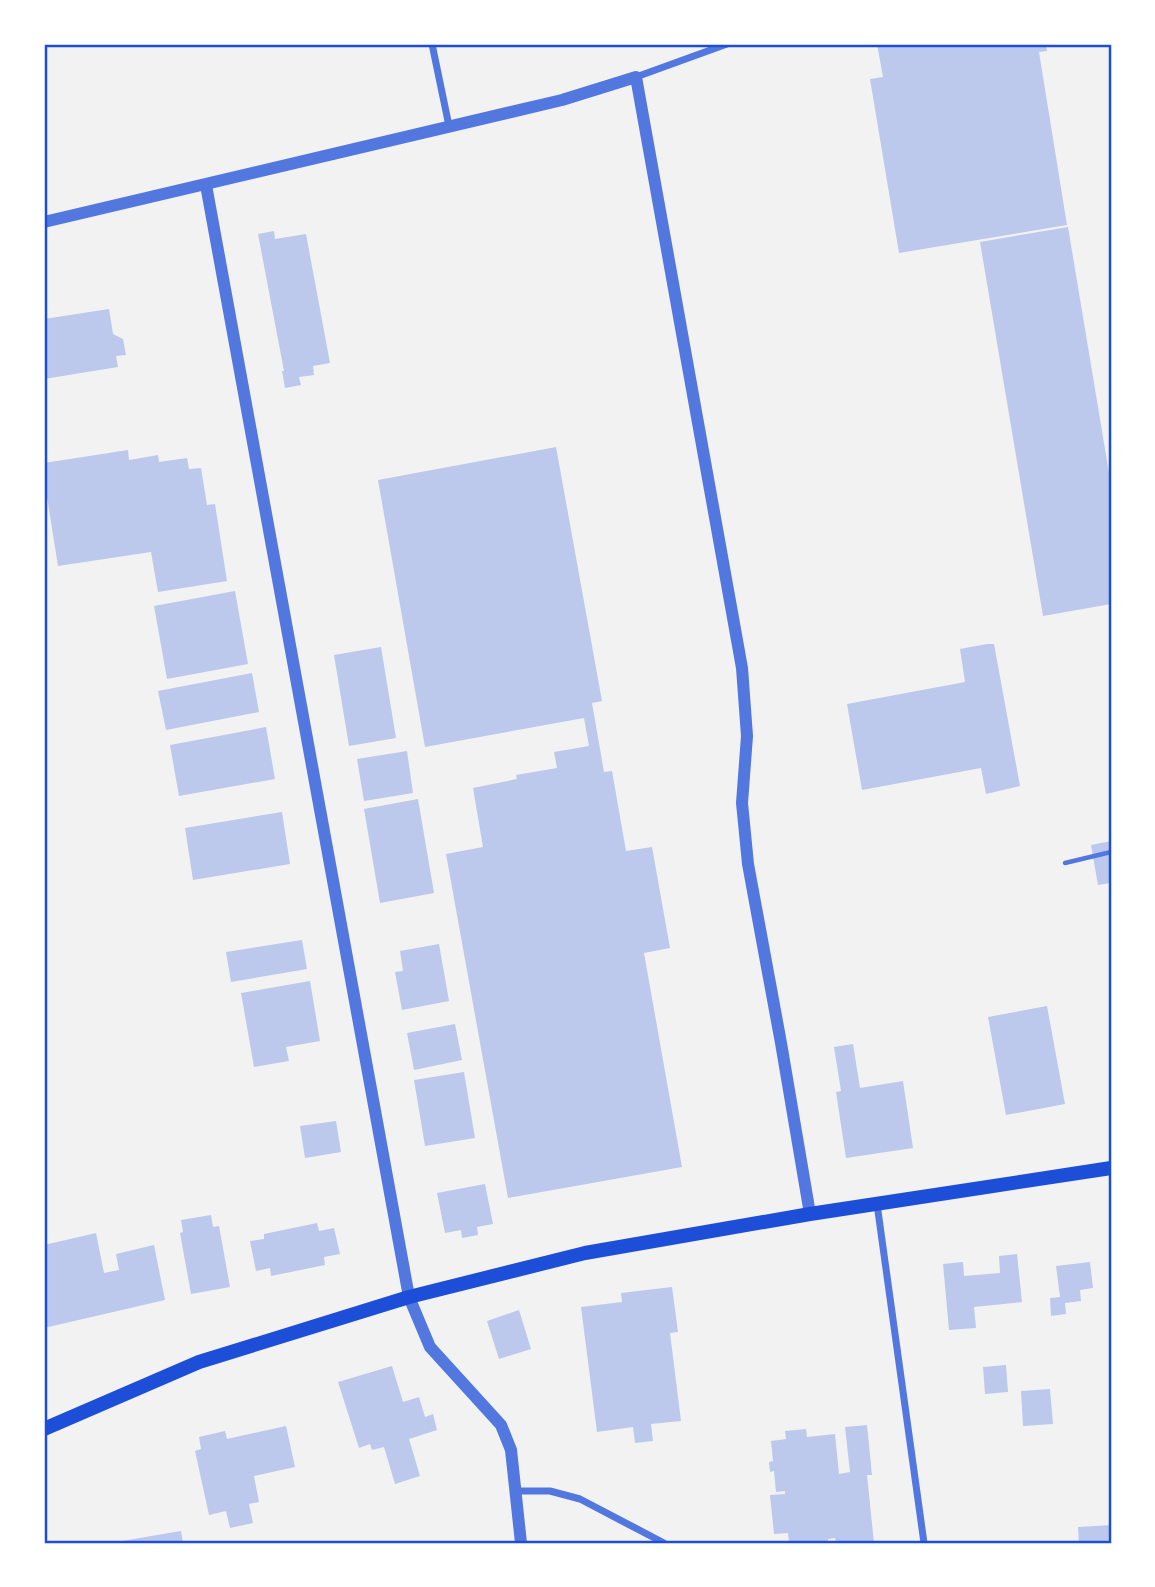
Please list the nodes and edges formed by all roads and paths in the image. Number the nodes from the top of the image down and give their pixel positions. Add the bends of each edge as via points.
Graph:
1 (432, 44) edge
2 (727, 44) edge
3 (636, 77) junction
4 (449, 126) junction
5 (206, 185) junction
6 (44, 222) edge
7 (1111, 852) edge
8 (1065, 863) dead end
9 (1111, 1168) edge
10 (877, 1204) junction
11 (810, 1214) junction
12 (409, 1297) junction
13 (44, 1429) edge
14 (516, 1491) junction
15 (521, 1543) edge
16 (664, 1543) edge
17 (923, 1543) edge

1 - 4 street
2 - 3 street
3 - 4 street
3 - 11 street via 742,667 747,736 742,803 748,864
4 - 5 street
5 - 6 street
5 - 12 street
7 - 8 lane
9 - 10 main road
10 - 11 main road
10 - 17 street
11 - 12 main road via 585,1254
12 - 13 main road via 199,1362
12 - 14 street via 430,1347 501,1425 511,1450
14 - 15 street
14 - 16 street via 550,1491 580,1499

